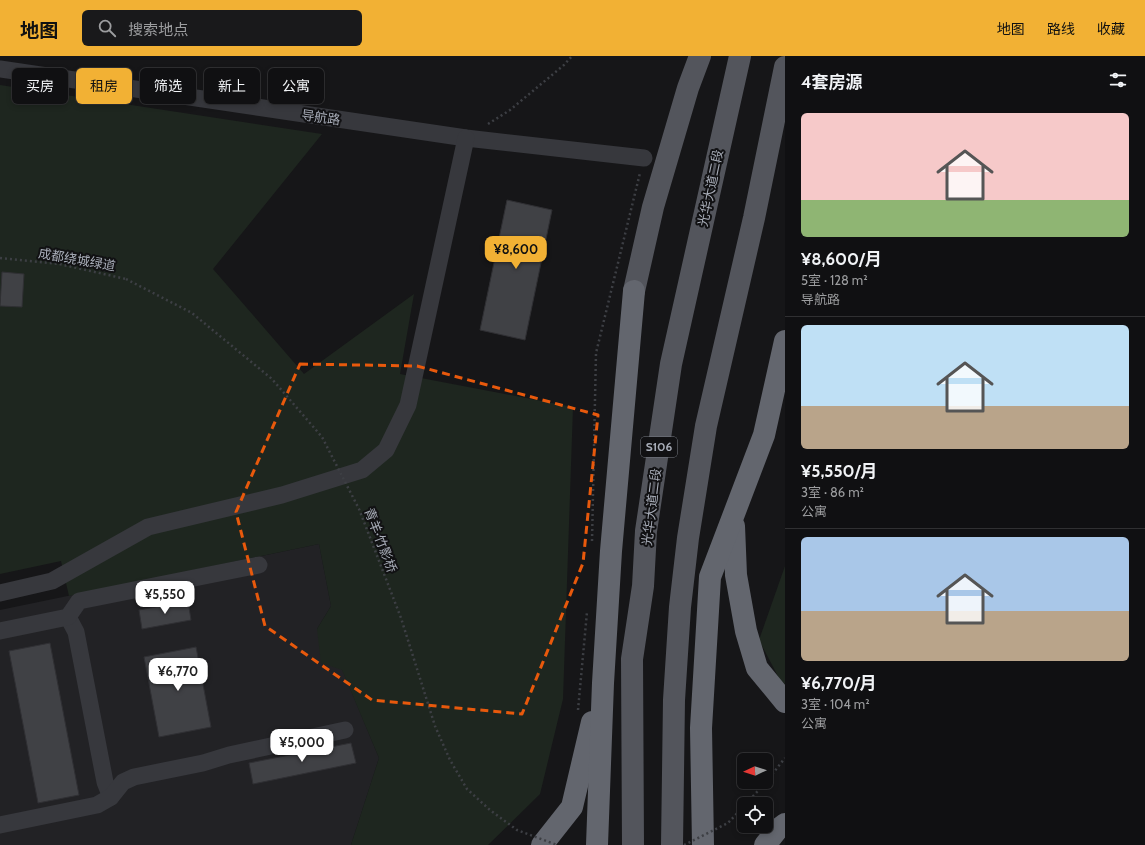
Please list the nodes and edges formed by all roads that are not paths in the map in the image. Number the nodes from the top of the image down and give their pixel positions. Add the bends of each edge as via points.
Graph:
1 (700, 56) edge
2 (740, 56) edge
3 (785, 67) edge
4 (0, 69) edge
5 (466, 138) junction
6 (644, 158) dead end
7 (634, 290) joint
8 (785, 341) edge
9 (733, 518) junction
10 (259, 565) dead end
11 (0, 593) edge
12 (68, 617) junction
13 (0, 631) edge
14 (603, 683) junction
15 (785, 702) edge
16 (345, 730) dead end
17 (111, 797) junction
18 (785, 824) edge
19 (0, 825) edge
20 (542, 845) edge
21 (597, 845) edge
22 (632, 845) edge
23 (672, 845) edge
24 (703, 845) edge
25 (765, 845) edge

1 - 7 main road via 653,207
2 - 22 main road, 光华大道二段 / S106 via 671,364 646,531 643,586 632,659
3 - 23 main road via 754,218 706,426 688,538 680,607 674,700
4 - 5 street, 导航路
5 - 6 street, 导航路
5 - 11 street via 408,405 386,450 362,470 282,495 148,527 52,582
7 - 14 highway via 612,543
8 - 9 highway via 764,435
9 - 15 highway via 736,575 746,631 757,668
9 - 24 highway via 710,577 701,728
10 - 12 street via 79,601
12 - 13 street
12 - 17 street via 76,632 105,782
14 - 20 highway via 572,807
14 - 21 highway
16 - 17 street via 134,777 123,782
17 - 19 street via 97,805
18 - 25 highway

